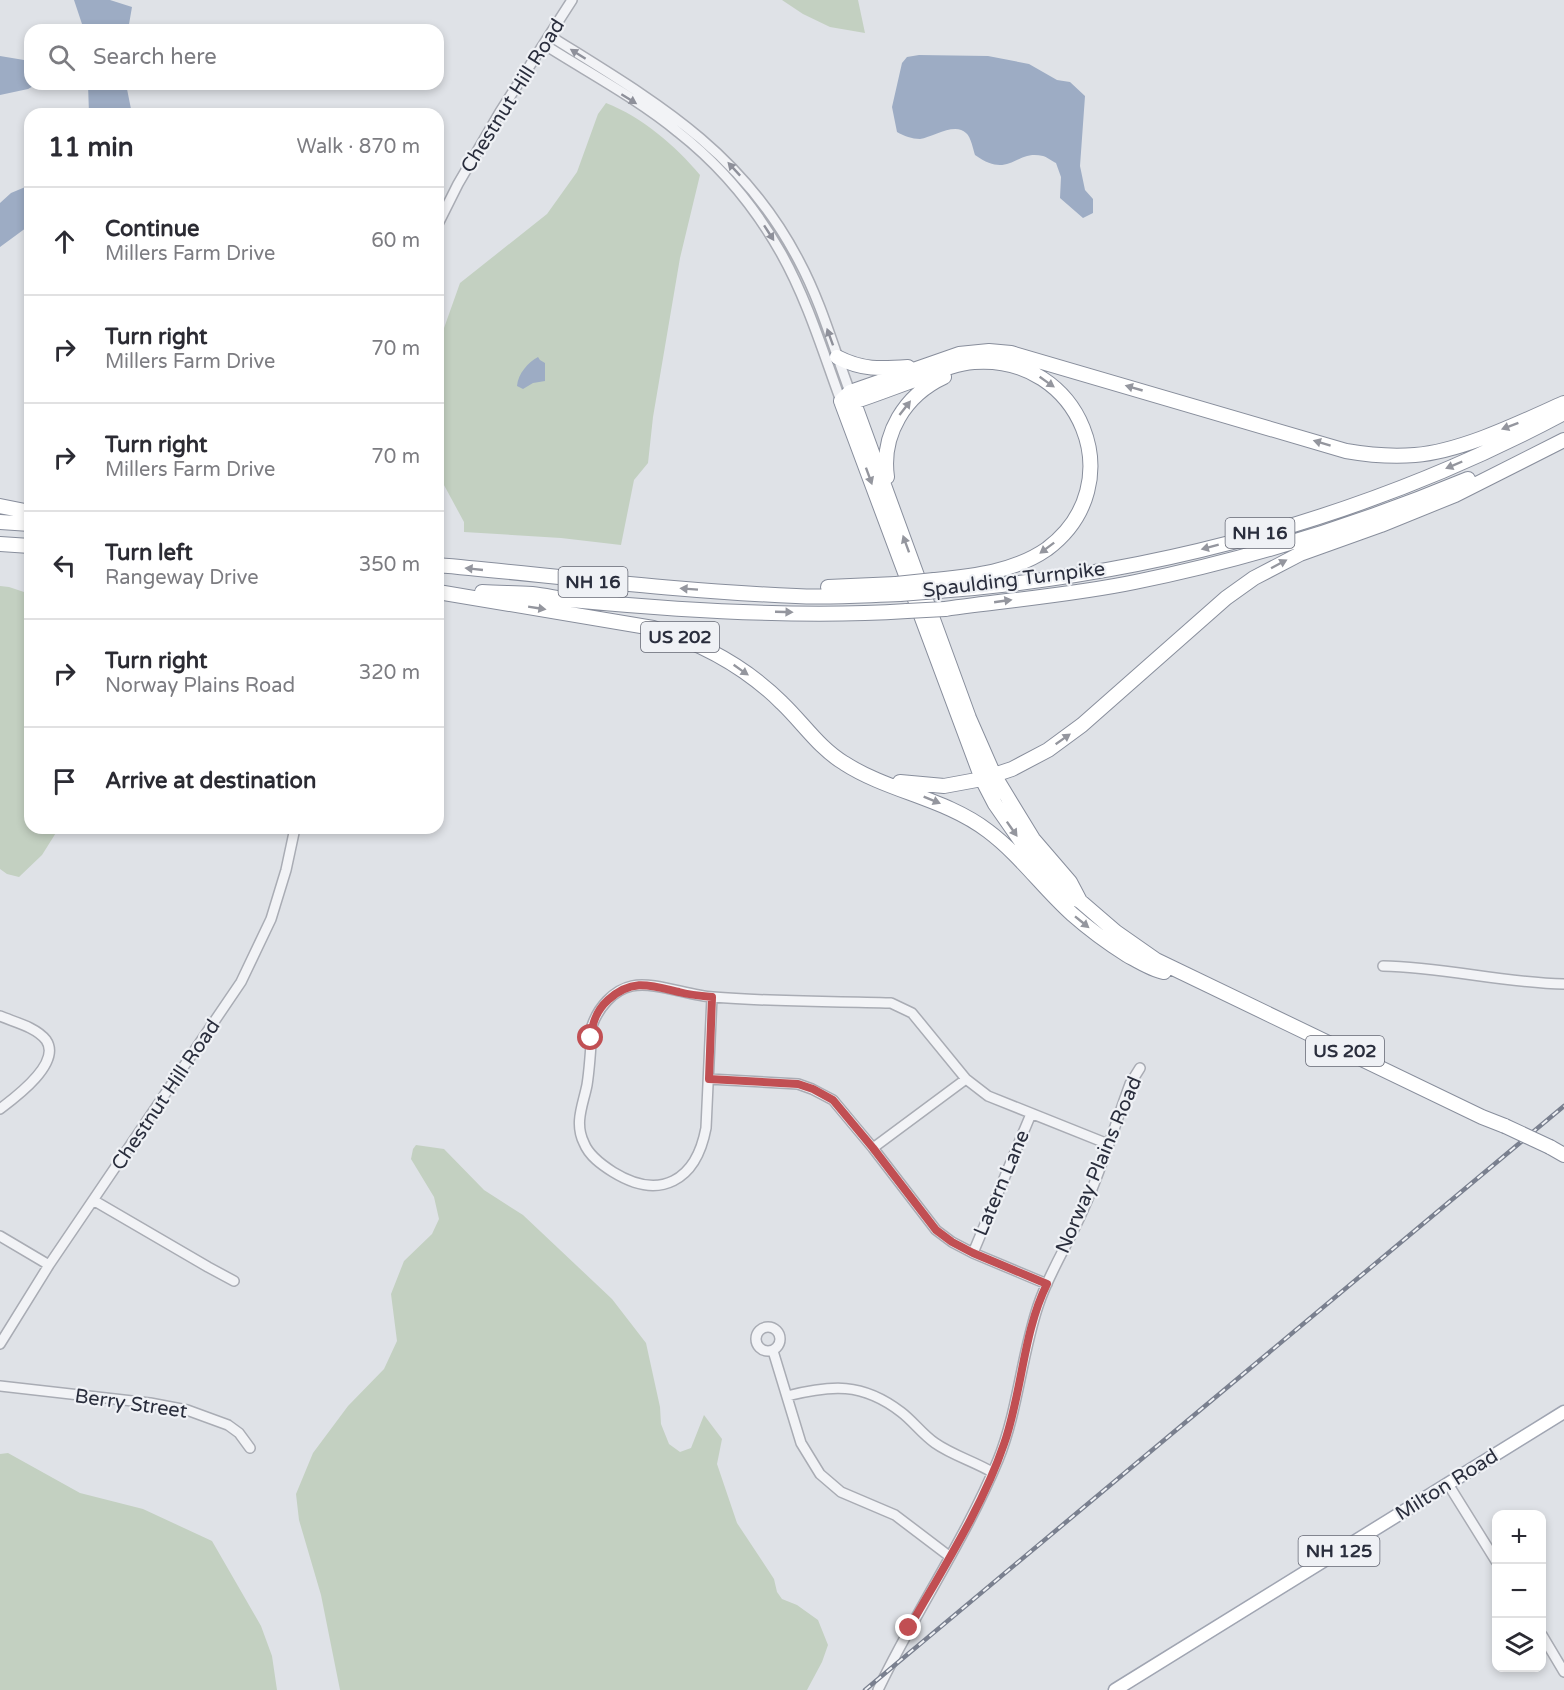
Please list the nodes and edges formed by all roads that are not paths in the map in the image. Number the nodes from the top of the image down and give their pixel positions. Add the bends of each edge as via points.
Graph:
1 (572, 0) edge
2 (547, 41) junction
3 (444, 211) edge
4 (837, 357) junction
5 (937, 362) junction
6 (993, 363) junction
7 (848, 398) junction
8 (1564, 403) edge
9 (1564, 413) edge
10 (1564, 433) edge
11 (1564, 440) edge
12 (0, 506) edge
13 (24, 511) edge
14 (0, 522) edge
15 (898, 523) junction
16 (24, 524) edge
17 (0, 544) edge
18 (24, 546) edge
19 (444, 566) edge
20 (936, 586) junction
21 (444, 589) edge
22 (444, 590) edge
23 (988, 777) junction
24 (877, 780) junction
25 (294, 834) edge
26 (1383, 966) dead end
27 (1184, 974) junction
28 (1564, 984) edge
29 (712, 997) junction
30 (0, 1016) edge
31 (1140, 1068) dead end
32 (709, 1079) junction
33 (966, 1079) junction
34 (0, 1109) edge
35 (1031, 1114) junction
36 (1108, 1144) junction
37 (873, 1148) junction
38 (1564, 1155) edge
39 (93, 1200) junction
40 (0, 1236) edge
41 (973, 1253) junction
42 (49, 1265) junction
43 (234, 1281) dead end
44 (1047, 1284) junction
45 (0, 1344) edge
46 (773, 1351) dead end
47 (0, 1386) edge
48 (787, 1396) junction
49 (1564, 1412) edge
50 (250, 1448) dead end
51 (992, 1472) junction
52 (1448, 1484) junction
53 (1492, 1553) edge
54 (949, 1556) junction
55 (1546, 1642) edge
56 (1564, 1672) edge
57 (878, 1690) edge
58 (1115, 1690) edge

1 - 2 street, Chestnut Hill Road
2 - 3 street, Chestnut Hill Road via 500,112
4 -> 2 street via 800,262 782,230 740,176 669,112
2 -> 7 street via 677,131 737,189 770,234 792,274
4 - 5 highway via 872,369
4 - 7 street
5 - 7 highway
8 -> 5 highway via 1445,450 1383,456 1346,451 1011,353 970,351
6 - 7 highway via 951,367
15 -> 6 highway, US 202 via 885,466 896,420 927,386 965,369
6 -> 20 highway via 1036,375 1072,405 1088,440 1086,493 1080,511 1062,536 1038,554 1011,567
7 - 15 highway
7 -> 23 highway
9 -> 20 highway, Spaulding Turnpike / NH 16 via 1395,490 1275,529 1165,558 1070,576 1019,584
21 -> 10 highway, Spaulding Turnpike / NH 16, bridge via 532,594 646,607 872,613 945,609 1133,583 1362,521 1476,475
23 -> 11 highway via 1012,769 1064,739 1254,578 1300,554 1455,495
12 - 13 highway
14 - 16 highway
23 -> 15 highway, US 202
17 - 18 highway
20 -> 19 highway, Spaulding Turnpike / NH 16, bridge via 798,596 591,582
22 -> 24 highway, US 202 via 653,628 693,642 753,678 827,750
23 - 24 highway via 944,786
23 - 27 highway, US 202 via 1070,882 1080,901 1116,932
24 -> 27 highway, US 202 via 933,800 974,821 1003,843 1071,914 1095,932 1160,972
25 - 39 street, Chestnut Hill Road via 271,919 241,982
26 - 28 street via 1434,968
27 - 38 highway, US 202, bridge
29 - 32 street
29 - 32 street via 640,984 623,989 606,1002 592,1026 586,1087 579,1113 583,1143 593,1157 619,1176 649,1185 669,1183 685,1174 702,1146
29 - 33 street via 891,1003 912,1013
30 - 34 street via 39,1034 50,1055 28,1086
31 - 36 street, Norway Plains Road via 1130,1084
32 - 37 street via 787,1083 813,1089 833,1100
33 - 35 street via 988,1096
33 - 37 street
35 - 36 street
35 - 41 street, Latern Lane
36 - 44 street, Norway Plains Road via 1084,1208
37 - 41 street via 936,1230
39 - 42 street, Chestnut Hill Road
39 - 43 street
40 - 42 street
41 - 44 street
42 - 45 street, Chestnut Hill Road
44 - 51 street, Norway Plains Road via 1032,1328 1009,1428
46 - 48 street
47 - 50 street, Berry Street via 187,1410 228,1425
48 - 51 street via 832,1387 870,1394 894,1407 937,1444
48 - 54 street via 801,1443 826,1480 850,1496 895,1515
49 - 52 main road, Milton Road / NH 125
51 - 54 street, Norway Plains Road
52 - 53 street
52 - 58 main road, Milton Road / NH 125
54 - 57 street, Norway Plains Road
55 - 56 street

